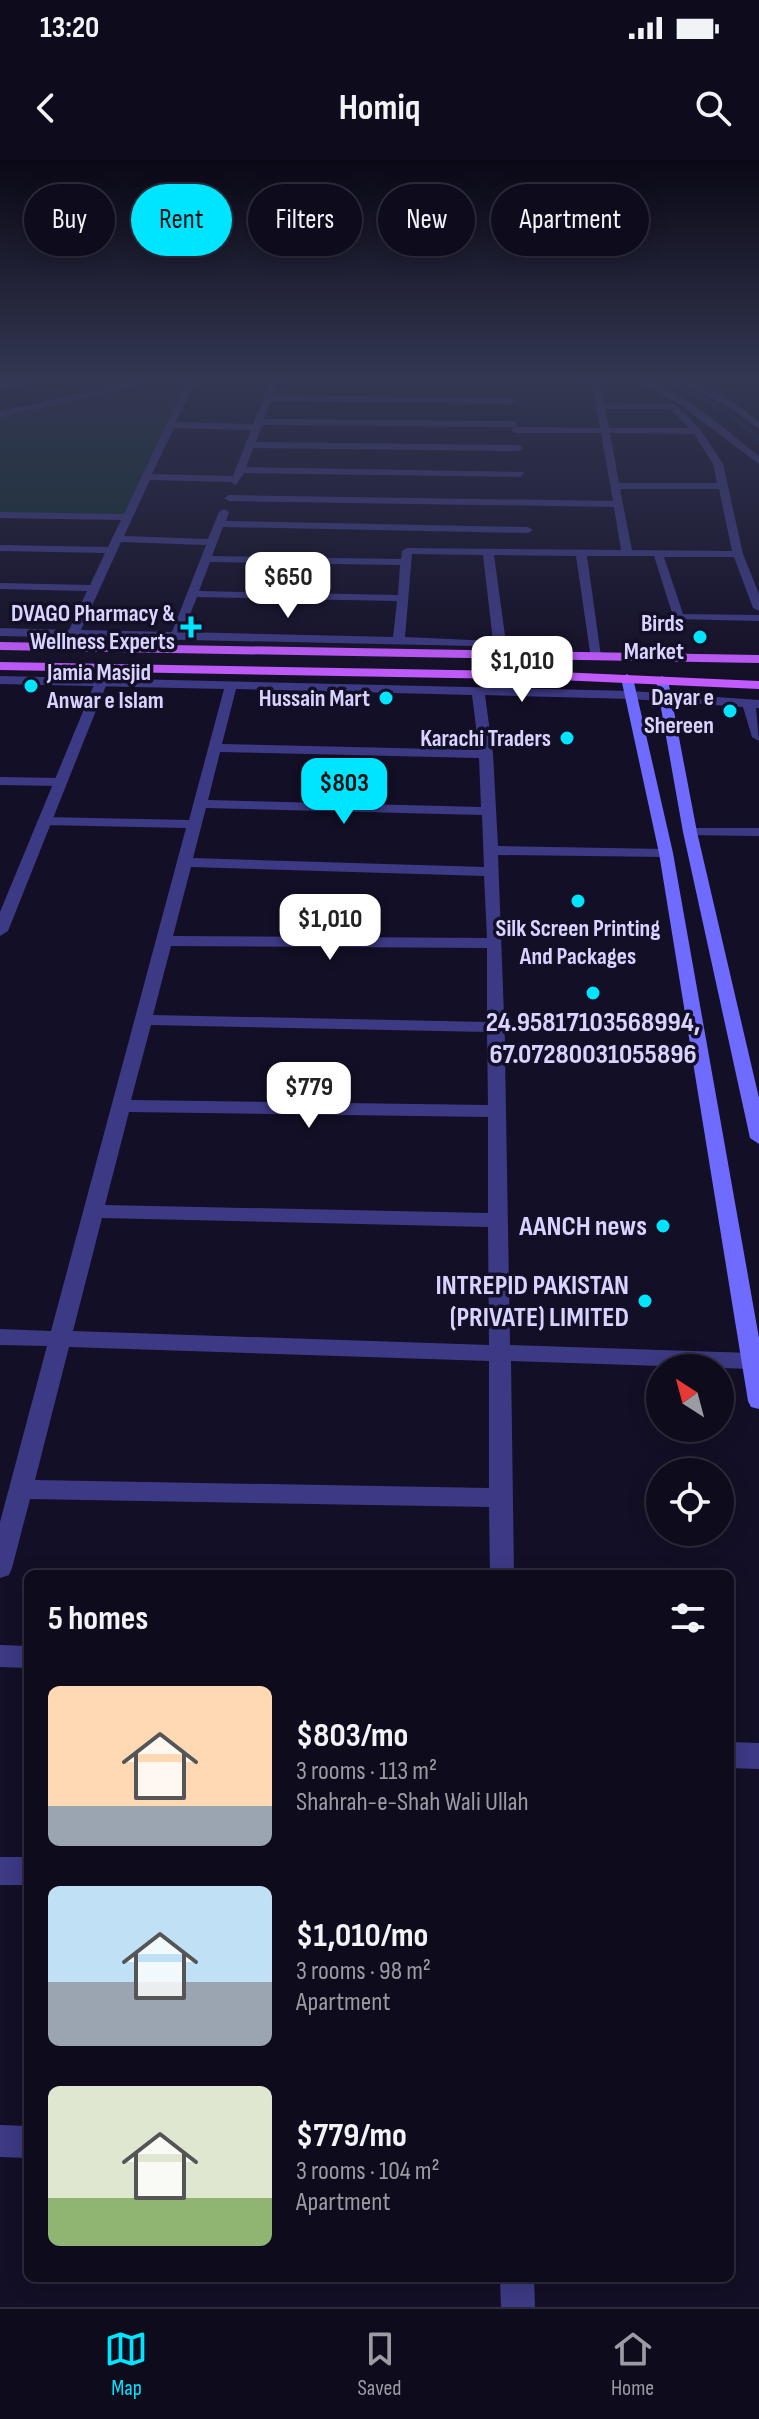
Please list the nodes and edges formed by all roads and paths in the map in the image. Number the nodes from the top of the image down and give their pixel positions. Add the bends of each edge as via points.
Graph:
1 (145, 481) edge
2 (235, 481) edge
3 (368, 481) edge
4 (522, 481) edge
5 (614, 481) edge
6 (722, 481) edge
7 (615, 486) junction
8 (723, 486) junction
9 (229, 498) junction
10 (365, 500) junction
11 (525, 503) junction
12 (618, 504) junction
13 (0, 515) edge
14 (128, 517) junction
15 (219, 524) junction
16 (360, 527) junction
17 (407, 528) junction
18 (528, 530) junction
19 (212, 542) junction
20 (115, 545) junction
21 (0, 548) edge
22 (488, 552) junction
23 (531, 552) junction
24 (581, 553) junction
25 (627, 553) junction
26 (658, 553) junction
27 (738, 554) junction
28 (406, 557) junction
29 (206, 559) junction
30 (0, 586) edge
31 (94, 588) junction
32 (193, 594) junction
33 (403, 598) junction
34 (759, 608) edge
35 (759, 618) edge
36 (0, 632) edge
37 (73, 634) junction
38 (176, 636) junction
39 (399, 640) junction
40 (0, 646) edge
41 (500, 646) junction
42 (573, 656) junction
43 (595, 656) junction
44 (696, 658) junction
45 (759, 659) edge
46 (0, 666) edge
47 (104, 675) junction
48 (559, 676) junction
49 (0, 680) edge
50 (698, 681) junction
51 (231, 685) junction
52 (759, 685) edge
53 (629, 686) junction
54 (664, 688) junction
55 (478, 692) junction
56 (753, 704) edge
57 (759, 737) edge
58 (215, 748) junction
59 (486, 754) junction
60 (0, 781) edge
61 (60, 782) junction
62 (200, 804) junction
63 (489, 811) junction
64 (44, 821) junction
65 (195, 824) junction
66 (690, 832) junction
67 (759, 832) edge
68 (490, 850) junction
69 (666, 853) junction
70 (185, 862) junction
71 (492, 872) junction
72 (0, 931) edge
73 (165, 941) junction
74 (495, 943) junction
75 (144, 1020) junction
76 (496, 1027) junction
77 (496, 1048) junction
78 (699, 1054) junction
79 (122, 1106) junction
80 (496, 1111) junction
81 (759, 1138) edge
82 (94, 1211) junction
83 (496, 1220) junction
84 (0, 1337) edge
85 (61, 1339) junction
86 (497, 1351) junction
87 (751, 1361) junction
88 (759, 1401) edge
89 (21, 1489) junction
90 (500, 1498) junction
91 (0, 1568) edge
92 (502, 1570) edge
93 (0, 1656) edge
94 (24, 1657) edge
95 (734, 1755) edge
96 (759, 1756) edge
97 (0, 1871) edge
98 (24, 1871) edge
99 (0, 2141) edge
100 (24, 2142) edge
101 (517, 2282) edge
102 (518, 2307) edge

1 - 14 street
2 - 9 street
3 - 10 street
4 - 11 street
5 - 7 street
6 - 8 street
7 - 8 street
7 - 12 street
8 - 27 street
9 - 10 street
9 - 15 street
10 - 11 street
10 - 16 street
11 - 12 street
11 - 18 street
12 - 25 street
13 - 14 street
14 - 20 street
15 - 16 street
15 - 19 street
16 - 17 street
17 - 18 street
17 - 28 street
18 - 23 street
19 - 20 street
19 - 29 street
20 - 21 street
20 - 31 street
22 - 23 street
22 - 28 street
22 - 41 street
23 - 24 street
24 - 25 street
24 - 43 street
25 - 26 street
26 - 27 street
26 - 35 street via 678,617
27 - 34 street
28 - 29 street
28 - 33 street
29 - 32 street
30 - 31 street
31 - 37 street
32 - 33 street
32 - 38 street
33 - 39 street
36 - 37 street
37 - 38 street
38 - 39 street
39 - 41 street
40 - 42 main road
41 - 42 street
42 - 43 main road
43 - 44 main road
44 - 45 main road
44 - 50 main road
46 - 47 main road
47 - 48 main road
47 - 49 street
47 - 51 street
47 - 61 street
48 - 53 main road
48 - 55 street
50 - 52 main road
50 - 54 main road
51 - 55 street
51 - 58 street
53 - 54 street
53 - 55 street
53 - 69 main road
54 - 56 street
54 - 66 main road
55 - 59 street
56 - 57 street
58 - 59 street
58 - 62 street
59 - 63 street
60 - 61 street
61 - 64 street
62 - 63 street
62 - 65 street
63 - 68 street
64 - 65 street
64 - 72 street
65 - 70 street
66 - 67 street
66 - 81 main road
68 - 69 street
68 - 71 street
69 - 78 main road
70 - 71 street
70 - 73 street
71 - 74 street
73 - 74 street
73 - 75 street
74 - 76 street
75 - 76 street
75 - 79 street
76 - 77 street
77 - 78 street
77 - 80 street
78 - 87 main road
79 - 80 street
79 - 82 street
80 - 83 street
82 - 83 street
82 - 85 street
83 - 86 street
84 - 85 street
85 - 86 street
85 - 89 street
86 - 87 street
86 - 90 street
87 - 88 main road
89 - 90 street
89 - 91 street
90 - 92 street
93 - 94 street
95 - 96 street
97 - 98 street
99 - 100 street
101 - 102 street

